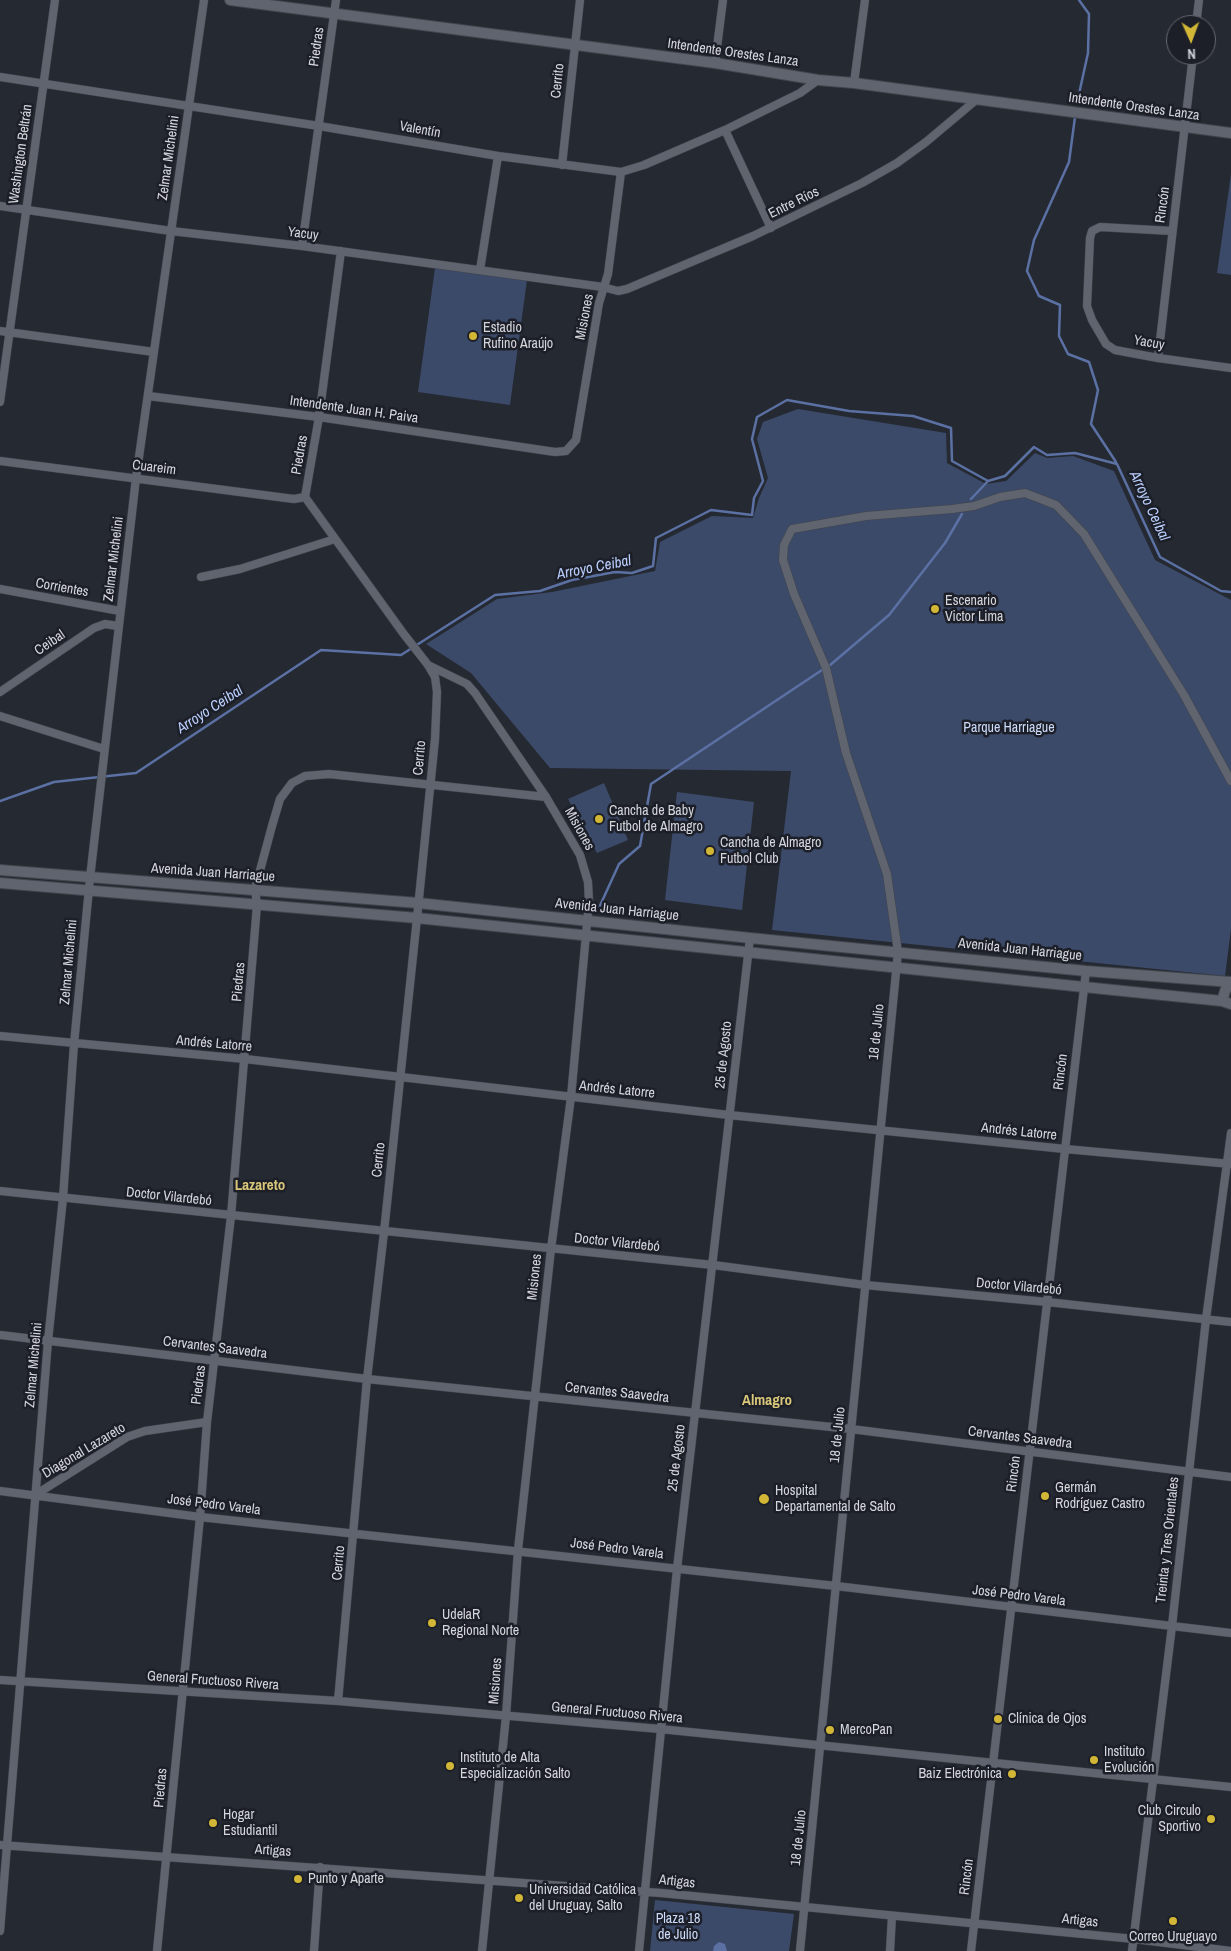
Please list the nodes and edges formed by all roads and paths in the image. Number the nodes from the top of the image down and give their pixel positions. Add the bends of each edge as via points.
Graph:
1 (55, 0) edge
2 (204, 0) edge
3 (230, 0) edge
4 (336, 0) edge
5 (580, 0) edge
6 (723, 0) edge
7 (865, 0) edge
8 (1199, 0) edge
9 (334, 14) junction
10 (1197, 15) edge
11 (574, 45) junction
12 (715, 63) junction
13 (1192, 65) edge
14 (0, 77) edge
15 (818, 80) junction
16 (44, 83) junction
17 (854, 83) junction
18 (976, 100) junction
19 (188, 106) junction
20 (319, 126) junction
21 (1186, 128) junction
22 (725, 130) junction
23 (1231, 133) edge
24 (498, 156) junction
25 (562, 165) junction
26 (621, 172) junction
27 (0, 206) edge
28 (25, 209) junction
29 (771, 228) junction
30 (171, 231) junction
31 (1172, 231) junction
32 (302, 246) junction
33 (341, 251) junction
34 (480, 270) junction
35 (603, 287) junction
36 (0, 331) edge
37 (10, 332) junction
38 (154, 352) junction
39 (1158, 358) junction
40 (1231, 368) edge
41 (148, 396) junction
42 (0, 402) edge
43 (319, 417) junction
44 (555, 452) joint
45 (0, 461) edge
46 (136, 478) junction
47 (305, 497) junction
48 (335, 539) junction
49 (201, 577) dead end
50 (0, 589) edge
51 (120, 611) junction
52 (118, 626) junction
53 (428, 665) junction
54 (0, 692) edge
55 (0, 716) edge
56 (104, 749) junction
57 (1231, 781) edge
58 (430, 784) junction
59 (546, 797) junction
60 (0, 870) edge
61 (90, 878) junction
62 (0, 883) edge
63 (256, 889) junction
64 (88, 891) junction
65 (418, 903) junction
66 (257, 905) junction
67 (417, 918) junction
68 (588, 921) junction
69 (586, 936) junction
70 (750, 938) junction
71 (748, 952) junction
72 (898, 952) junction
73 (896, 968) junction
74 (1086, 971) junction
75 (1231, 984) edge
76 (1084, 986) junction
77 (1228, 1002) edge
78 (0, 1036) edge
79 (74, 1044) junction
80 (245, 1060) junction
81 (400, 1077) junction
82 (570, 1098) junction
83 (729, 1115) junction
84 (880, 1130) junction
85 (1231, 1133) edge
86 (1065, 1149) junction
87 (1229, 1164) edge
88 (0, 1191) edge
89 (63, 1198) junction
90 (231, 1216) junction
91 (384, 1232) junction
92 (551, 1249) junction
93 (713, 1265) junction
94 (865, 1285) junction
95 (1047, 1302) junction
96 (1206, 1319) junction
97 (1231, 1322) edge
98 (0, 1335) edge
99 (48, 1340) junction
100 (214, 1361) junction
101 (367, 1379) junction
102 (535, 1397) junction
103 (695, 1413) junction
104 (207, 1422) junction
105 (851, 1430) junction
106 (1030, 1451) junction
107 (1190, 1472) junction
108 (1231, 1477) edge
109 (0, 1490) edge
110 (35, 1494) junction
111 (200, 1517) junction
112 (354, 1534) junction
113 (518, 1550) junction
114 (677, 1569) junction
115 (836, 1586) junction
116 (1011, 1608) junction
117 (1172, 1626) junction
118 (1231, 1633) edge
119 (0, 1680) edge
120 (20, 1681) junction
121 (182, 1692) junction
122 (338, 1701) junction
123 (506, 1716) junction
124 (660, 1729) junction
125 (820, 1746) junction
126 (993, 1763) junction
127 (1153, 1779) junction
128 (1231, 1787) edge
129 (3, 1845) edge
130 (167, 1857) junction
131 (320, 1867) junction
132 (489, 1879) junction
133 (645, 1892) junction
134 (805, 1908) junction
135 (892, 1916) junction
136 (974, 1923) junction
137 (0, 1931) edge
138 (1134, 1939) junction
139 (1231, 1950) edge
140 (157, 1951) edge
141 (314, 1951) edge
142 (482, 1951) edge
143 (639, 1951) edge
144 (800, 1951) edge
145 (890, 1951) edge
146 (971, 1951) edge
147 (1132, 1951) edge

1 - 16 street, Washington Beltrán
2 - 19 street, Zelmar Michelini
3 - 9 street, Intendente Orestes Lanza
4 - 9 street, Piedras
5 - 11 street, Cerrito
6 - 12 street
7 - 17 street
8 - 10 street
9 - 11 street, Intendente Orestes Lanza
9 - 20 street, Piedras
11 - 12 street, Intendente Orestes Lanza
11 - 25 street, Cerrito
12 - 15 street, Intendente Orestes Lanza
13 - 21 street, Rincón
14 - 16 street, Valentín
15 - 17 street, Intendente Orestes Lanza
15 - 22 street, Valentín via 800,93
16 - 19 street, Valentín
16 - 28 street, Washington Beltrán
17 - 18 street, Intendente Orestes Lanza
18 - 21 street, Intendente Orestes Lanza
18 - 29 street, Entre Ríos via 897,162
19 - 20 street, Valentín
19 - 30 street, Zelmar Michelini
20 - 24 street, Valentín
20 - 32 street, Piedras
21 - 23 street, Intendente Orestes Lanza
21 - 31 street, Rincón
22 - 26 street, Valentín
22 - 29 street
24 - 25 street, Valentín
24 - 34 street
25 - 26 street, Valentín
26 - 35 street, Misiones via 608,274
27 - 28 street, Yacuy
28 - 30 street, Yacuy
28 - 37 street, Washington Beltrán
29 - 35 street, Entre Ríos via 627,289 618,291
30 - 32 street, Yacuy
30 - 38 street, Zelmar Michelini
31 - 39 street, Rincón
31 - 39 street, Yacuy via 1100,227 1092,231 1090,238 1087,306 1097,330 1106,344 1115,350
32 - 33 street, Yacuy
33 - 34 street, Yacuy
33 - 43 street, Piedras
34 - 35 street, Yacuy
35 - 44 street, Misiones via 576,440 566,451
36 - 37 street
37 - 38 street
37 - 42 street, Washington Beltrán
38 - 41 street, Zelmar Michelini
39 - 40 street, Yacuy
41 - 43 street, Intendente Juan H. Paiva
41 - 46 street, Zelmar Michelini
43 - 44 street, Intendente Juan H. Paiva
43 - 47 street, Piedras
45 - 46 street, Cuareim
46 - 47 street, Cuareim via 294,499
46 - 51 street, Zelmar Michelini
47 - 48 street
48 - 49 street via 240,569
48 - 53 street, Cerrito
50 - 51 street, Corrientes
51 - 52 street, Zelmar Michelini
52 - 54 street, Ceibal via 105,624 94,628
52 - 56 street, Zelmar Michelini
53 - 58 street, Cerrito via 435,678 437,692
53 - 59 street, Misiones via 471,688
55 - 56 street
56 - 61 street, Zelmar Michelini
57 - 72 street, 18 de Julio via 1184,696 1084,534 1056,505 1025,493 952,509 866,516 792,530 784,545 784,560 794,594 826,668 846,753 887,874
58 - 59 street
58 - 63 street, Piedras via 329,774 305,776 292,783 280,799
58 - 65 street, Cerrito
59 - 68 street, Misiones via 580,854 588,882
60 - 61 street, Avenida Juan Harriague
61 - 63 street, Avenida Juan Harriague
61 - 64 street, Zelmar Michelini
62 - 64 street, Avenida Juan Harriague
63 - 65 street, Avenida Juan Harriague
63 - 66 street, Piedras
64 - 66 street, Avenida Juan Harriague
64 - 79 street, Zelmar Michelini
65 - 67 street, Cerrito
65 - 68 street, Avenida Juan Harriague
66 - 67 street, Avenida Juan Harriague
66 - 80 street, Piedras
67 - 69 street, Avenida Juan Harriague
67 - 81 street, Cerrito
68 - 69 street, Misiones
68 - 70 street, Avenida Juan Harriague
69 - 71 street, Avenida Juan Harriague
69 - 82 street, Misiones
70 - 71 street, 25 de Agosto
70 - 72 street, Avenida Juan Harriague
71 - 73 street, Avenida Juan Harriague
71 - 83 street, 25 de Agosto
72 - 73 street, 18 de Julio
72 - 74 street, Avenida Juan Harriague
73 - 76 street, Avenida Juan Harriague
73 - 84 street, 18 de Julio
74 - 75 street, Avenida Juan Harriague
74 - 76 street, Rincón
75 - 77 street, Avenida Juan Harriague via 1226,988
76 - 77 street, Avenida Juan Harriague
76 - 86 street, Rincón
78 - 79 street, Andrés Latorre
79 - 80 street, Andrés Latorre
79 - 89 street, Zelmar Michelini
80 - 81 street, Andrés Latorre
80 - 90 street, Piedras
81 - 82 street, Andrés Latorre
81 - 91 street, Cerrito
82 - 83 street, Andrés Latorre
82 - 92 street, Misiones
83 - 84 street, Andrés Latorre
83 - 93 street, 25 de Agosto
84 - 86 street, Andrés Latorre
84 - 94 street, 18 de Julio
85 - 87 street, Treinta y Tres Orientales
86 - 87 street, Andrés Latorre
86 - 95 street, Rincón
87 - 96 street, Treinta y Tres Orientales
88 - 89 street, Doctor Vilardebó
89 - 90 street, Doctor Vilardebó
89 - 99 street, Zelmar Michelini
90 - 91 street, Doctor Vilardebó
90 - 100 street, Piedras
91 - 92 street, Doctor Vilardebó
91 - 101 street, Cerrito
92 - 93 street, Doctor Vilardebó
92 - 102 street, Misiones
93 - 94 street, Doctor Vilardebó
93 - 103 street, 25 de Agosto
94 - 95 street, Doctor Vilardebó
94 - 105 street, 18 de Julio
95 - 96 street, Doctor Vilardebó
95 - 106 street, Rincón
96 - 97 street, Doctor Vilardebó
96 - 107 street, Treinta y Tres Orientales
98 - 99 street, Cervantes Saavedra
99 - 100 street, Cervantes Saavedra
99 - 110 street, Zelmar Michelini
100 - 101 street, Cervantes Saavedra
100 - 104 street, Piedras
101 - 102 street, Cervantes Saavedra
101 - 112 street, Cerrito
102 - 103 street, Cervantes Saavedra
102 - 113 street, Misiones
103 - 105 street, Cervantes Saavedra
103 - 114 street, 25 de Agosto
104 - 110 street, Diagonal Lazareto via 159,1428 127,1438
104 - 111 street, Piedras
105 - 106 street, Cervantes Saavedra
105 - 115 street, 18 de Julio
106 - 107 street, Cervantes Saavedra
106 - 116 street, Rincón
107 - 108 street, Cervantes Saavedra
107 - 117 street, Treinta y Tres Orientales
109 - 110 street, José Pedro Varela
110 - 111 street, José Pedro Varela
110 - 120 street, Zelmar Michelini
111 - 112 street, José Pedro Varela
111 - 121 street, Piedras
112 - 113 street, José Pedro Varela
112 - 122 street, Cerrito
113 - 114 street, José Pedro Varela
113 - 123 street, Misiones
114 - 115 street, José Pedro Varela
114 - 124 street, 25 de Agosto
115 - 116 street, José Pedro Varela
115 - 125 street, 18 de Julio
116 - 117 street, José Pedro Varela
116 - 126 street, Rincón
117 - 118 street, José Pedro Varela
117 - 127 street, Treinta y Tres Orientales
119 - 120 street, General Fructuoso Rivera
120 - 121 street, General Fructuoso Rivera
120 - 129 street, Zelmar Michelini
121 - 122 street, General Fructuoso Rivera
121 - 130 street, Piedras
122 - 123 street, General Fructuoso Rivera
123 - 124 street, General Fructuoso Rivera
123 - 132 street, Misiones
124 - 125 street, General Fructuoso Rivera
124 - 133 street, 25 de Agosto
125 - 126 street, General Fructuoso Rivera
125 - 134 street, 18 de Julio
126 - 127 street, General Fructuoso Rivera
126 - 136 street, Rincón
127 - 128 street, General Fructuoso Rivera
127 - 138 street, Treinta y Tres Orientales
129 - 130 street, Artigas
129 - 137 street, Zelmar Michelini
130 - 131 street, Artigas
130 - 140 street, Piedras
131 - 132 street, Artigas
131 - 141 street
132 - 133 street, Artigas
132 - 142 street, Misiones
133 - 134 street, Artigas
133 - 143 street, 25 de Agosto
134 - 135 street, Artigas
134 - 144 street, 18 de Julio
135 - 136 street, Artigas
135 - 145 street
136 - 138 street, Artigas
136 - 146 street, Rincón
138 - 139 street, Artigas
138 - 147 street, Treinta y Tres Orientales

